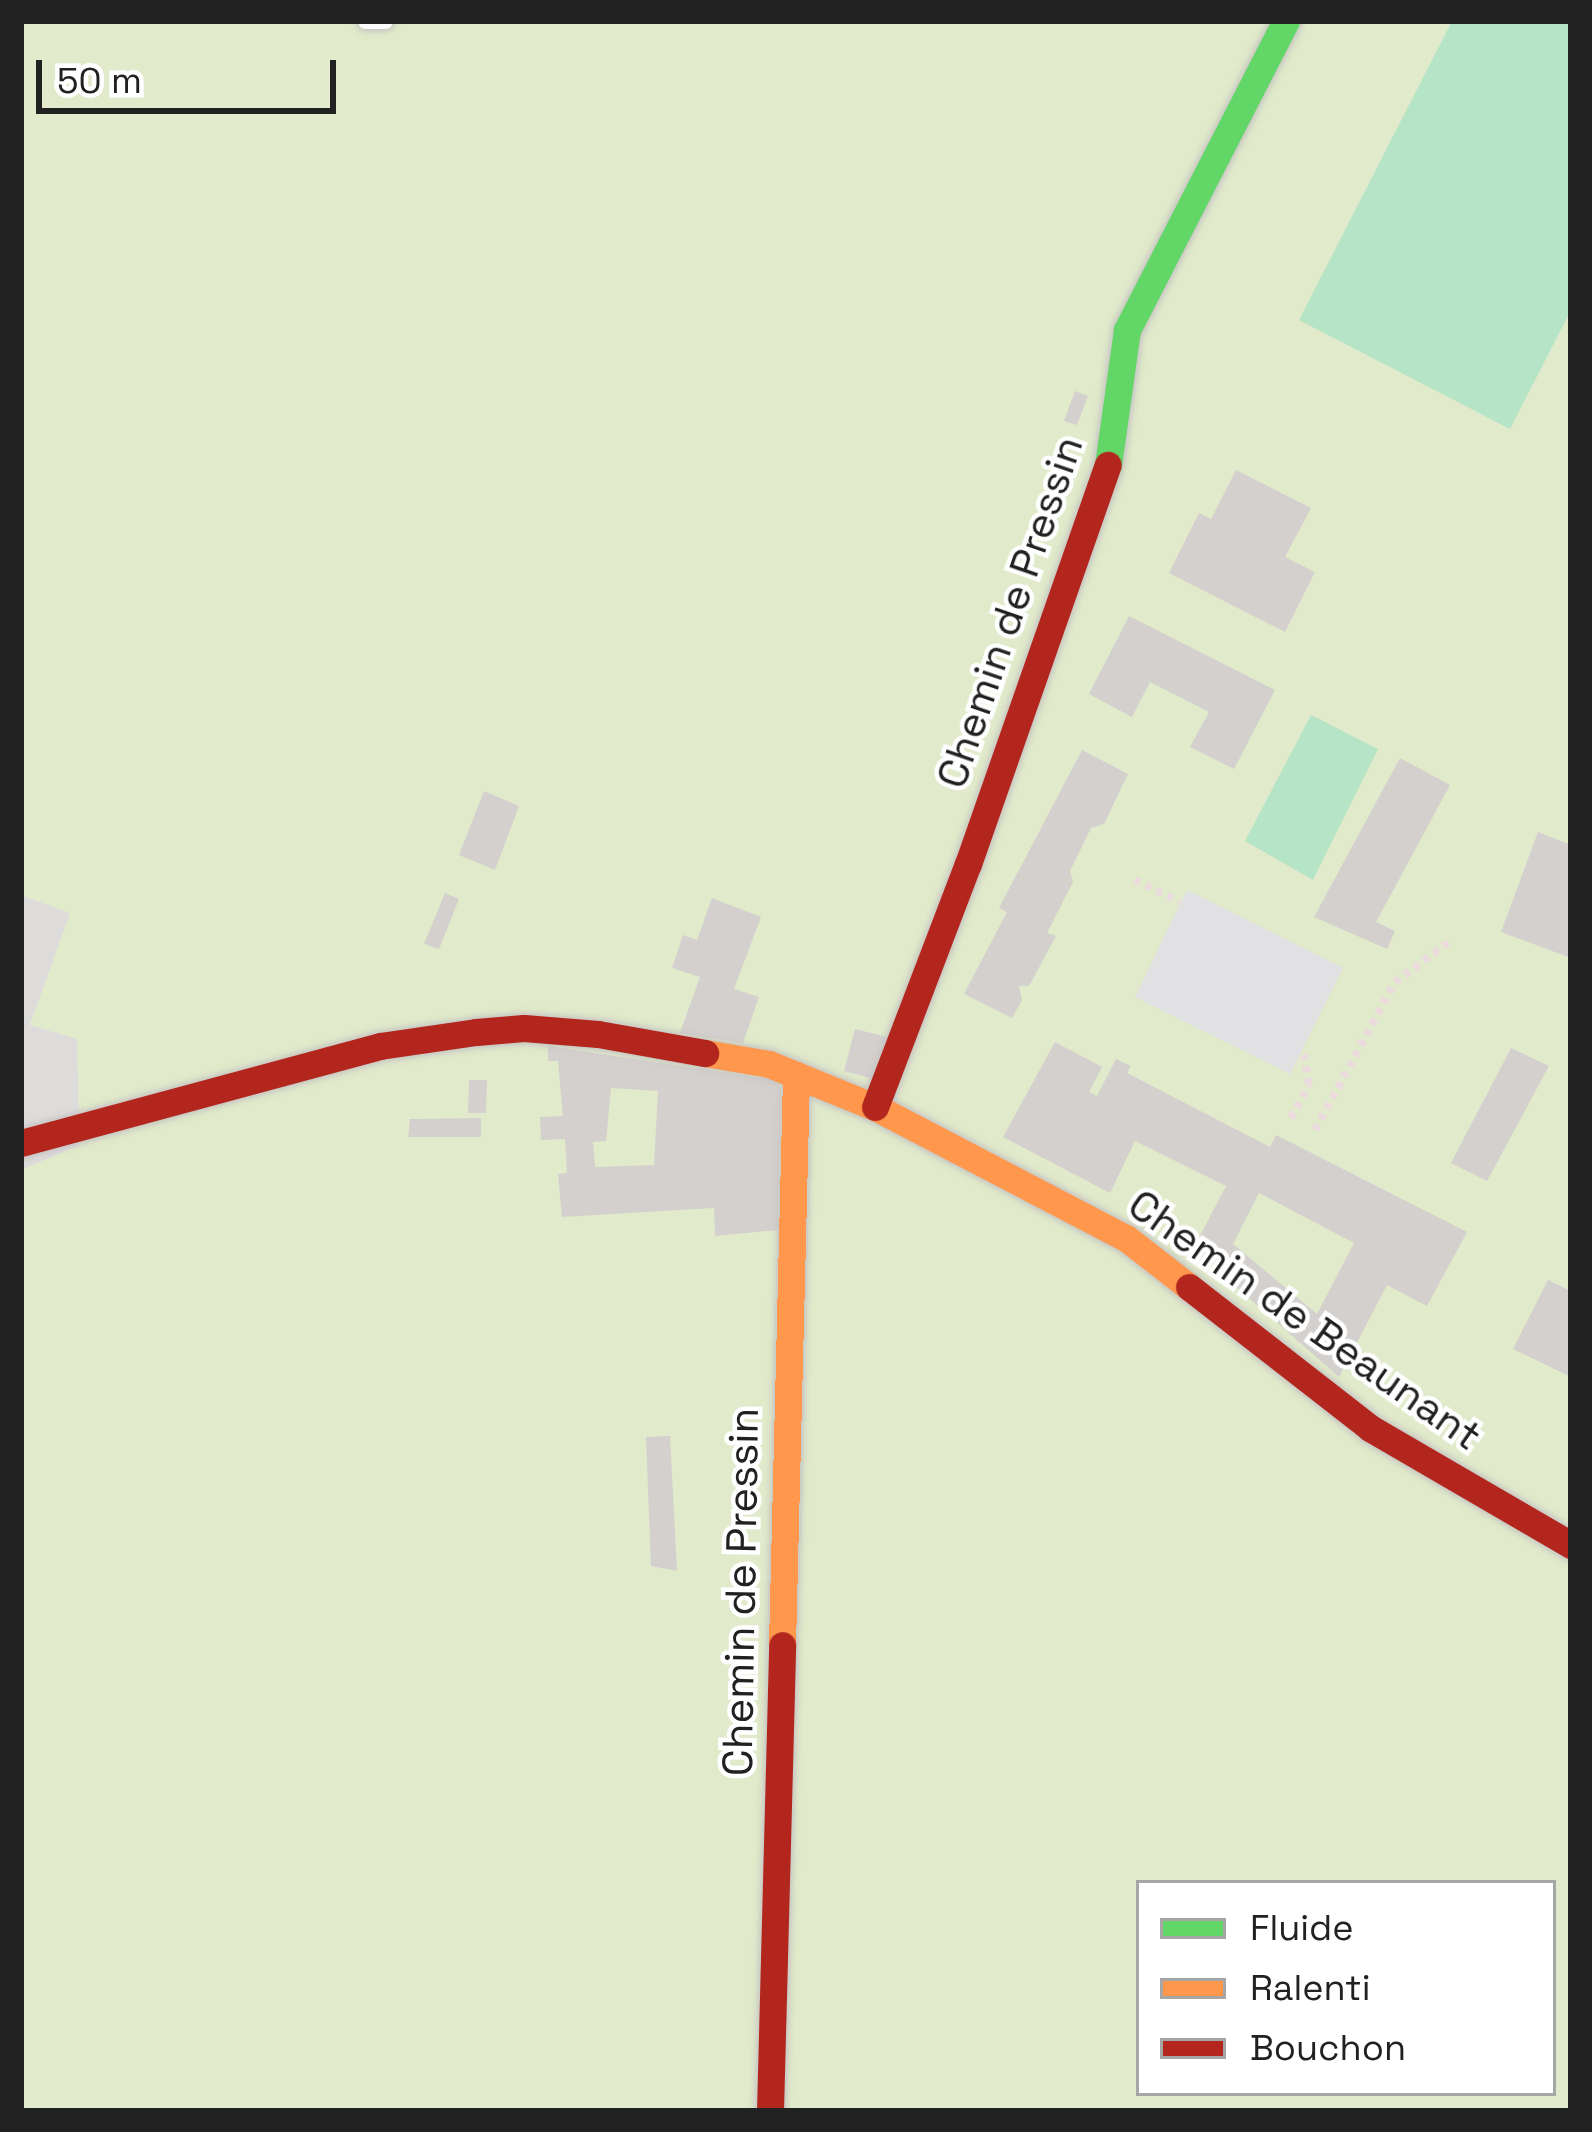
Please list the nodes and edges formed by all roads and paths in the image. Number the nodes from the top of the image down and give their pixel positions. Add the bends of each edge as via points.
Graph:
1 (365, 21) edge
2 (386, 21) edge
3 (1286, 21) edge
4 (1135, 880) dead end
5 (1180, 902) dead end
6 (1449, 942) dead end
7 (1303, 1050) dead end
8 (796, 1075) junction
9 (875, 1106) junction
10 (1291, 1118) dead end
11 (1315, 1130) dead end
12 (21, 1144) edge
13 (1571, 1545) edge
14 (770, 2111) edge

1 - 2 lane
3 - 9 street, Chemin de Pressin via 1127,330 1114,446
4 - 5 path
6 - 11 path via 1396,982
7 - 10 path via 1309,1084
8 - 9 street, Chemin de Beaunant
8 - 12 street, Chemin de Beaunant via 598,1034 476,1032 380,1046
8 - 14 street, Chemin de Pressin
9 - 13 street, Chemin de Beaunant via 1126,1238 1370,1428

